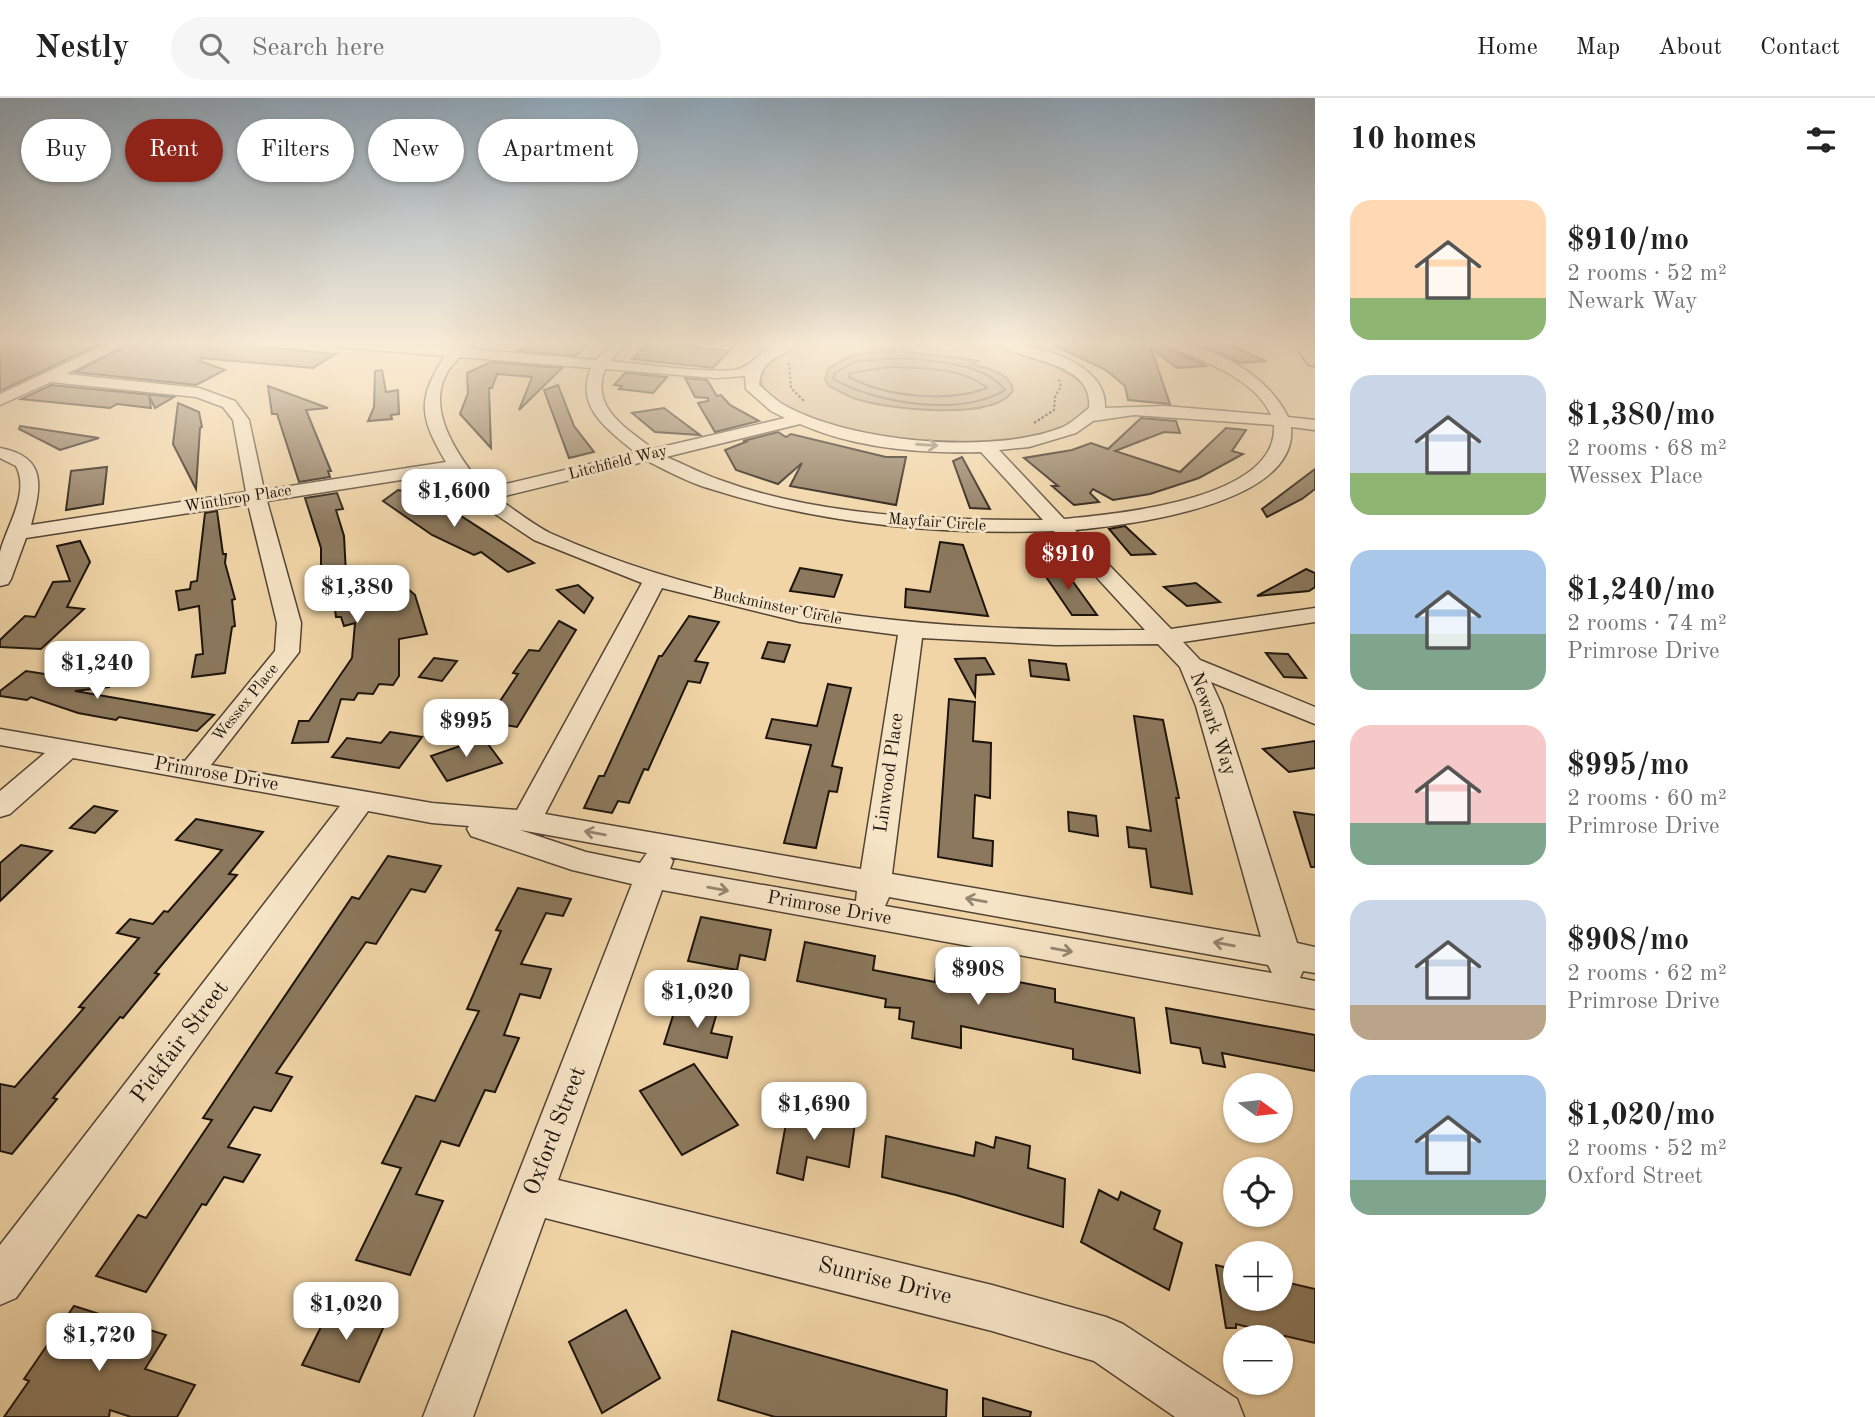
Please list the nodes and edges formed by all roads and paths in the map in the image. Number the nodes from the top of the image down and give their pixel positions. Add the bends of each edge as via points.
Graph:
1 (229, 405) edge
2 (431, 405) edge
3 (597, 405) edge
4 (773, 405) edge
5 (798, 405) edge
6 (1054, 405) edge
7 (1099, 405) edge
8 (1114, 405) edge
9 (1272, 405) edge
10 (1146, 411) junction
11 (803, 414) junction
12 (1092, 416) junction
13 (1282, 422) junction
14 (1315, 425) edge
15 (1029, 426) dead end
16 (985, 446) junction
17 (0, 453) edge
18 (651, 455) junction
19 (457, 466) junction
20 (256, 496) junction
21 (481, 496) junction
22 (1062, 526) junction
23 (10, 535) edge
24 (0, 579) edge
25 (654, 580) junction
26 (1315, 615) edge
27 (911, 630) junction
28 (1167, 637) junction
29 (1191, 665) junction
30 (1315, 716) edge
31 (0, 737) edge
32 (67, 749) junction
33 (192, 771) junction
34 (360, 801) junction
35 (0, 807) edge
36 (432, 813) junction
37 (526, 821) junction
38 (657, 861) junction
39 (874, 882) junction
40 (870, 916) junction
41 (1283, 954) junction
42 (1315, 960) edge
43 (1304, 993) edge
44 (531, 1194) junction
45 (0, 1282) edge
46 (448, 1417) edge
47 (1219, 1417) edge

1 - 20 street, Wessex Place via 241,420
2 - 19 street, Buckminster Circle via 434,424
3 - 18 street, Mayfair Circle via 625,438
4 - 11 street
5 - 11 path
6 - 15 path via 1054,410
7 - 12 street
8 - 10 street
9 - 13 street
10 - 12 street via 1115,410
10 - 13 street
11 -> 16 street via 832,431 883,441
11 - 18 street, Litchfield Way
12 - 16 street via 1054,436
13 - 14 street
13 - 22 street, Mayfair Circle via 1283,440 1272,458 1235,489 1182,509
16 - 22 street, Newark Way
17 - 23 street via 17,457 28,470 28,491
18 - 21 street, Litchfield Way
18 - 22 street, Mayfair Circle via 750,494 854,516 943,526
19 - 20 street, Winthrop Place
19 - 21 street, Buckminster Circle
20 - 23 street, Winthrop Place
20 - 33 street, Wessex Place via 289,623 287,652
21 - 25 street, Buckminster Circle via 541,536
22 - 28 street, Newark Way
23 - 24 street
25 - 27 street, Buckminster Circle via 800,615
25 - 37 street
26 - 28 street, Buckminster Circle
27 - 28 street, Buckminster Circle via 1056,638
27 - 39 street, Linwood Place
28 - 29 street, Newark Way
29 - 30 street
29 - 41 street, Newark Way via 1209,706
31 - 32 street, Primrose Drive
32 - 33 street, Primrose Drive
32 - 35 street
33 - 34 street, Primrose Drive
34 - 36 street, Primrose Drive
34 - 45 street, Pickfair Street
36 - 37 street, Primrose Drive
36 - 38 street, Primrose Drive via 583,862
38 -> 37 street, Primrose Drive
38 - 39 street, Primrose Drive
38 -> 40 street, Primrose Drive
38 - 44 street, Oxford Street
39 - 40 street, Linwood Place
41 -> 39 street, Primrose Drive
40 -> 43 street, Primrose Drive
41 - 42 street, Primrose Drive
41 - 43 street, Newark Way
44 - 46 street, Oxford Street
44 - 47 street, Sunrise Drive via 992,1308 1105,1341

